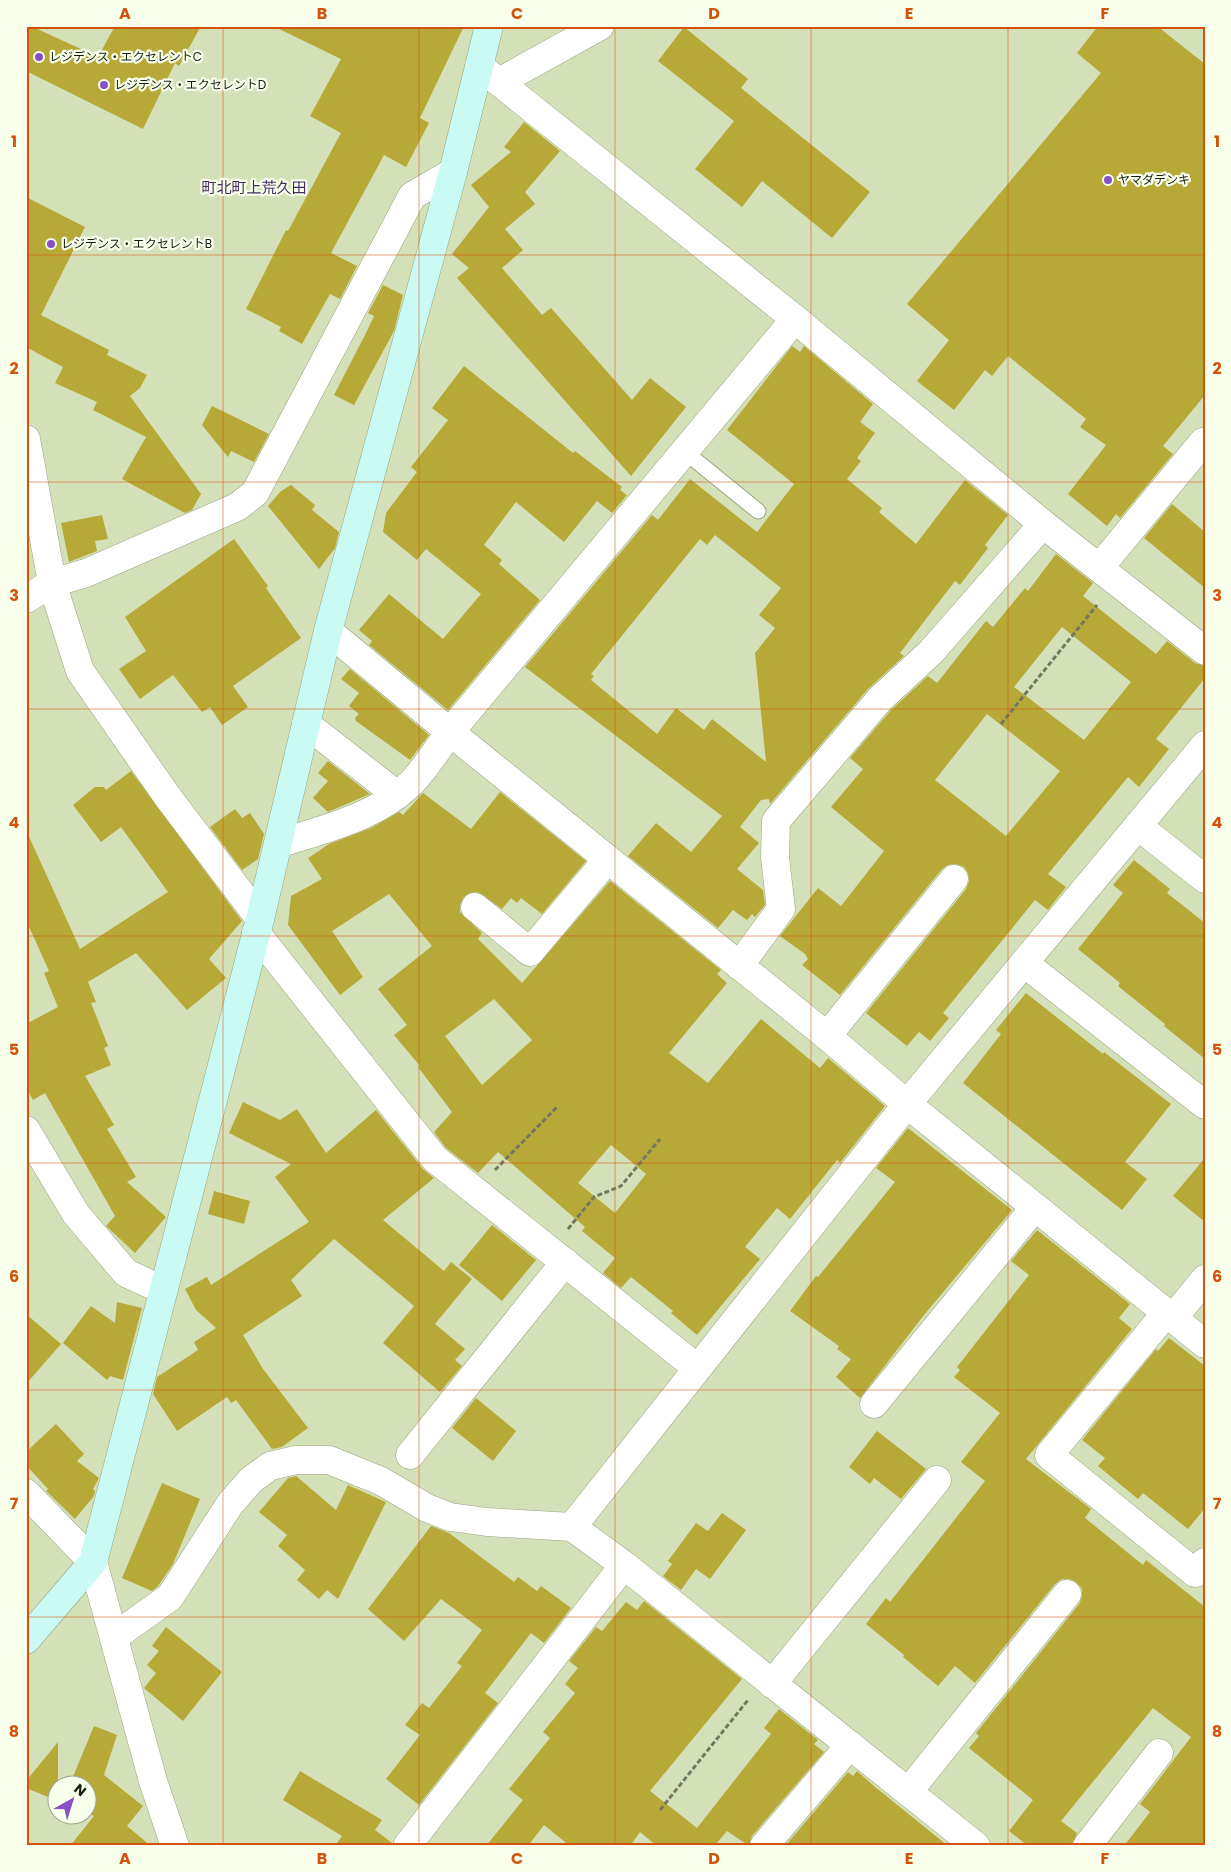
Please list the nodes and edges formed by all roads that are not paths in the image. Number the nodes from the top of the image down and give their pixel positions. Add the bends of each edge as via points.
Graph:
1 (489, 26) edge
2 (600, 26) edge
3 (489, 74) junction
4 (453, 172) junction
5 (794, 318) junction
6 (26, 439) edge
7 (1203, 442) dead end
8 (684, 451) junction
9 (758, 512) dead end
10 (1043, 524) junction
11 (1108, 574) junction
12 (52, 583) junction
13 (26, 599) edge
14 (328, 630) junction
15 (1205, 651) edge
16 (306, 724) junction
17 (450, 732) junction
18 (1205, 745) edge
19 (397, 795) junction
20 (1138, 826) junction
21 (278, 844) junction
22 (607, 860) junction
23 (954, 879) dead end
24 (1205, 879) edge
25 (475, 907) dead end
26 (258, 926) junction
27 (1024, 963) junction
28 (739, 966) junction
29 (827, 1036) junction
30 (907, 1104) junction
31 (1205, 1105) edge
32 (26, 1130) edge
33 (1035, 1207) junction
34 (558, 1256) junction
35 (1205, 1279) edge
36 (163, 1290) junction
37 (1169, 1316) junction
38 (1205, 1344) edge
39 (698, 1368) junction
40 (874, 1404) dead end
41 (410, 1454) dead end
42 (937, 1480) dead end
43 (26, 1493) edge
44 (572, 1527) junction
45 (93, 1562) junction
46 (1205, 1562) edge
47 (624, 1565) junction
48 (1067, 1594) dead end
49 (114, 1637) junction
50 (26, 1640) edge
51 (768, 1681) junction
52 (850, 1745) junction
53 (1159, 1753) dead end
54 (908, 1792) junction
55 (969, 1844) edge
56 (176, 1846) edge
57 (407, 1846) edge
58 (764, 1846) edge
59 (1087, 1846) edge

1 - 3 street
2 - 3 street
3 - 4 street
3 - 5 street
4 - 12 street via 412,196 255,493 237,507 86,573
4 - 14 street
5 - 8 street
5 - 10 street
6 - 12 street
7 - 11 street
8 - 9 lane
8 - 17 street
10 - 11 street
10 - 28 street via 931,652 880,699 776,820 775,857 781,909
11 - 15 street
12 - 13 street
12 - 26 street via 80,671
14 - 16 street
14 - 17 street
16 - 19 street
16 - 21 street
17 - 19 street via 411,784
17 - 22 street
18 - 20 street
19 - 21 street via 358,817
20 - 24 street
20 - 27 street
21 - 26 street
22 - 25 street via 530,952
22 - 28 street
23 - 29 street
26 - 34 street via 435,1159
26 - 36 street
27 - 30 street
27 - 31 street
28 - 29 street
29 - 30 street
30 - 33 street
30 - 39 street
32 - 36 street via 76,1214 126,1273
33 - 37 street
33 - 40 street
34 - 39 street
34 - 41 street
35 - 37 street
36 - 45 street
37 - 38 street
37 - 46 street via 1049,1455 1195,1573
39 - 44 street
42 - 51 street
43 - 45 street
44 - 47 street
44 - 49 street via 450,1517 427,1508 381,1481 329,1460 296,1460 270,1466 251,1480 230,1504 170,1597
45 - 49 street
45 - 50 street
47 - 51 street
47 - 57 street
48 - 54 street
49 - 56 street via 153,1782
51 - 52 street
52 - 54 street
52 - 58 street
53 - 59 street
54 - 55 street

